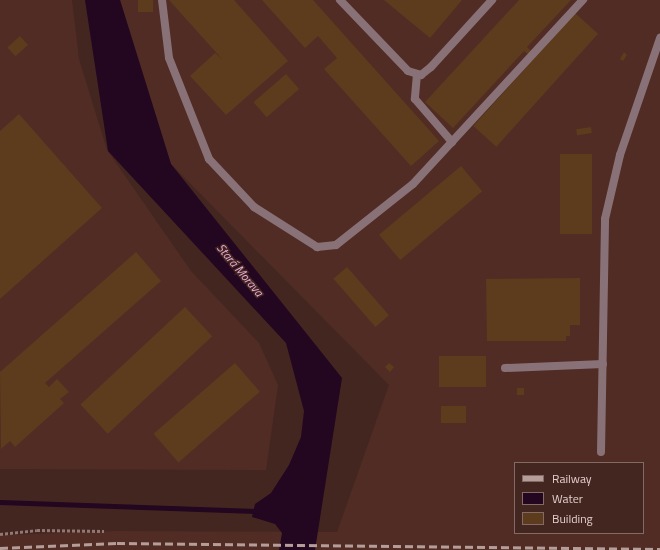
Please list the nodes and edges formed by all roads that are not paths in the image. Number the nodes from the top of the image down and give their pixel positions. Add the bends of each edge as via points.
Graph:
1 (162, 0) edge
2 (340, 0) edge
3 (492, 0) edge
4 (583, 0) edge
5 (660, 38) edge
6 (417, 74) junction
7 (452, 142) junction
8 (603, 364) junction
9 (505, 368) dead end
10 (601, 452) dead end

1 - 7 lane via 169,58 208,159 254,207 317,247 336,245 413,184
2 - 6 lane via 408,71
3 - 6 lane via 431,67 421,75
4 - 7 lane
5 - 8 lane via 620,155 605,219
6 - 7 lane via 415,99
8 - 9 lane
8 - 10 lane

